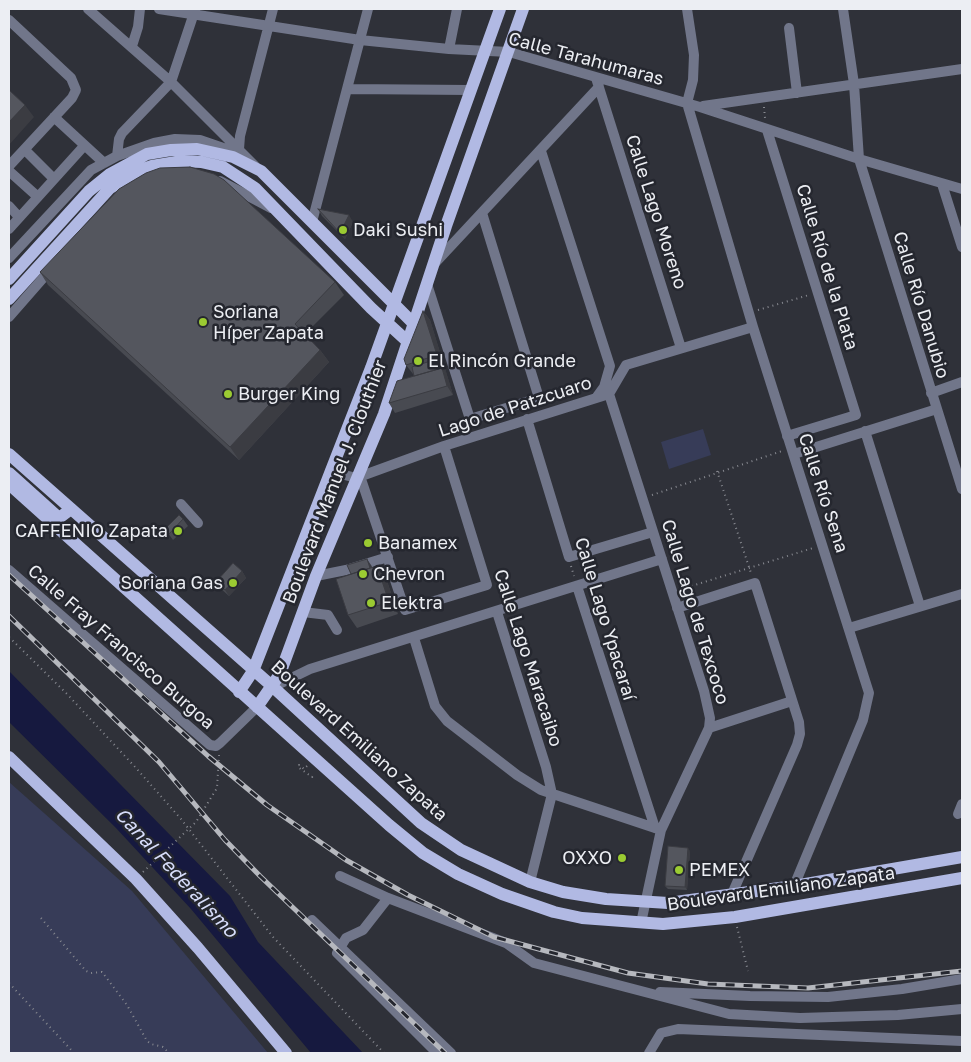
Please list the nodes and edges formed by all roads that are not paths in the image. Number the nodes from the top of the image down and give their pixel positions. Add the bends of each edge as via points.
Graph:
1 (88, 9) edge
2 (140, 9) edge
3 (160, 9) edge
4 (273, 9) edge
5 (368, 9) edge
6 (457, 9) edge
7 (500, 9) edge
8 (523, 9) edge
9 (687, 9) edge
10 (843, 9) edge
11 (195, 12) edge
12 (9, 20) edge
13 (268, 26) junction
14 (789, 28) dead end
15 (360, 40) junction
16 (132, 46) junction
17 (448, 49) junction
18 (483, 50) junction
19 (509, 52) junction
20 (962, 69) edge
21 (171, 82) junction
22 (597, 83) junction
23 (854, 84) junction
24 (347, 89) junction
25 (470, 90) junction
26 (797, 93) junction
27 (688, 103) junction
28 (700, 107) junction
29 (54, 117) junction
30 (767, 130) junction
31 (84, 146) junction
32 (239, 149) junction
33 (25, 150) junction
34 (541, 151) junction
35 (117, 156) junction
36 (859, 159) junction
37 (104, 162) junction
38 (9, 166) edge
39 (9, 171) edge
40 (261, 171) junction
41 (208, 178) edge
42 (54, 179) junction
43 (942, 184) junction
44 (962, 189) edge
45 (93, 196) junction
46 (38, 197) junction
47 (9, 206) edge
48 (281, 212) junction
49 (482, 213) junction
50 (19, 217) junction
51 (312, 222) junction
52 (9, 229) edge
53 (962, 247) edge
54 (9, 258) edge
55 (60, 260) edge
56 (434, 264) junction
57 (9, 279) edge
58 (427, 284) junction
59 (9, 299) edge
60 (395, 306) junction
61 (9, 317) edge
62 (388, 324) junction
63 (414, 324) junction
64 (753, 326) junction
65 (407, 341) junction
66 (682, 348) junction
67 (626, 365) junction
68 (608, 374) junction
69 (962, 382) edge
70 (932, 393) junction
71 (609, 394) junction
72 (596, 398) junction
73 (937, 409) junction
74 (527, 419) junction
75 (865, 431) junction
76 (787, 436) junction
77 (444, 446) junction
78 (793, 451) junction
79 (9, 454) edge
80 (330, 471) junction
81 (9, 473) edge
82 (358, 477) junction
83 (9, 484) edge
84 (962, 490) edge
85 (181, 504) dead end
86 (71, 509) junction
87 (198, 522) dead end
88 (653, 532) junction
89 (388, 557) junction
90 (662, 560) junction
91 (9, 570) edge
92 (316, 576) junction
93 (577, 586) junction
94 (962, 594) edge
95 (920, 606) junction
96 (678, 608) junction
97 (303, 612) junction
98 (497, 612) junction
99 (849, 628) junction
100 (337, 630) dead end
101 (414, 638) junction
102 (253, 670) junction
103 (273, 687) junction
104 (239, 692) junction
105 (792, 701) junction
106 (257, 707) junction
107 (709, 728) junction
108 (9, 757) edge
109 (552, 794) junction
110 (962, 804) edge
111 (958, 814) dead end
112 (658, 829) junction
113 (960, 854) edge
114 (340, 876) dead end
115 (962, 878) edge
116 (530, 882) junction
117 (794, 886) junction
118 (732, 894) junction
119 (388, 898) junction
120 (646, 903) junction
121 (312, 920) dead end
122 (641, 923) junction
123 (340, 947) junction
124 (962, 979) edge
125 (639, 991) junction
126 (962, 1009) edge
127 (962, 1041) edge
128 (286, 1053) edge
129 (437, 1053) edge
130 (452, 1053) edge
131 (649, 1053) edge

1 - 16 street
2 - 16 street
3 - 11 street, Calle Tarahumaras
4 - 13 street
5 - 15 street
6 - 17 street
7 - 18 main road, Boulevard Manuel J. Clouthier
8 - 19 main road, Boulevard Manuel J. Clouthier
9 - 27 street via 694,55
10 - 23 street, Calle Río Danubio
11 - 13 street, Calle Tarahumaras
11 - 21 street
12 - 29 street via 74,84 76,90 72,98
13 - 15 street, Calle Tarahumaras
13 - 32 street
14 - 26 street
15 - 17 street, Calle Tarahumaras
15 - 24 street
16 - 21 street
17 - 18 street, Calle Tarahumaras
18 - 19 street, Calle Tarahumaras
18 - 25 main road, Boulevard Manuel J. Clouthier
19 - 22 street, Calle Tarahumaras
19 - 56 main road, Boulevard Manuel J. Clouthier via 492,92
20 - 23 street
21 - 32 street
21 - 35 street via 122,133
22 - 27 street, Calle Tarahumaras
22 - 34 street
22 - 66 street, Calle Lago Moreno
23 - 26 street
23 - 36 street, Calle Río Danubio
24 - 25 street
24 - 51 street
25 - 60 main road, Boulevard Manuel J. Clouthier
26 - 28 street
27 - 28 street, Calle Tarahumaras
27 - 64 street, Calle Río Sena
28 - 30 street, Calle Tarahumaras
29 - 31 street
29 - 33 street
30 - 36 street, Calle Tarahumaras
30 - 76 street, Calle Río de la Plata via 856,415
31 - 37 street
31 - 42 street
32 - 35 street via 235,152 200,140 175,139
32 - 40 street
33 - 38 street
33 - 42 street
34 - 49 street
34 - 68 street via 608,361
35 - 37 street
36 - 43 street, Calle Tarahumaras
36 - 70 street, Calle Río Danubio
37 - 54 street via 84,178
39 - 46 street
40 - 45 main road via 216,152 171,150 146,154 130,161
40 - 51 main road
41 - 48 street via 234,187
42 - 46 street
43 - 44 street, Calle Tarahumaras
43 - 53 street
45 - 48 main road via 145,169 170,162 200,162 223,167 240,177
45 - 57 main road
45 - 59 main road
46 - 50 street
47 - 50 street
48 - 62 main road
49 - 56 street
49 - 58 street, Lago de Patzcuaro via 539,398 470,419
50 - 52 street
51 - 60 main road
55 - 61 street
56 - 58 main road, Boulevard Manuel J. Clouthier
58 - 63 main road, Boulevard Manuel J. Clouthier
60 - 62 main road, Boulevard Manuel J. Clouthier
60 - 63 main road
62 - 65 main road
62 - 80 main road, Boulevard Manuel J. Clouthier
63 - 65 main road, Boulevard Manuel J. Clouthier
64 - 66 street
64 - 76 street, Calle Río Sena
65 - 82 main road, Boulevard Manuel J. Clouthier via 384,414
66 - 67 street
67 - 68 street
67 - 71 street, Lago de Patzcuaro
68 - 72 street
69 - 70 street
70 - 73 street, Calle Río Danubio
71 - 72 street, Lago de Patzcuaro
71 - 88 street, Calle Lago de Texcoco
72 - 74 street, Lago de Patzcuaro
73 - 75 street
73 - 84 street, Calle Río Danubio
74 - 77 street, Lago de Patzcuaro
74 - 88 street, Calle Lago Ypacaraí via 569,557
75 - 78 street
75 - 95 street
76 - 78 street, Calle Río Sena
77 - 82 street, Lago de Patzcuaro
77 - 89 street, Calle Lago Maracaibo via 487,585 405,610
78 - 99 street, Calle Río Sena
79 - 86 main road, Boulevard Emiliano Zapata
80 - 82 street
80 - 102 main road, Boulevard Manuel J. Clouthier
81 - 86 main road via 59,518
82 - 89 street
82 - 92 main road, Boulevard Manuel J. Clouthier
83 - 104 main road, Boulevard Emiliano Zapata
85 - 87 street
86 - 102 main road, Boulevard Emiliano Zapata
88 - 90 street, Calle Lago de Texcoco
89 - 92 street
90 - 93 street
90 - 96 street, Calle Lago de Texcoco
91 - 106 street, Calle Fray Francisco Burgoa via 217,744
92 - 97 main road, Boulevard Manuel J. Clouthier
93 - 98 street
93 - 112 street, Calle Lago Ypacaraí
94 - 95 street
95 - 99 street
96 - 105 street via 755,582
96 - 107 street, Calle Lago de Texcoco via 708,707
97 - 100 street via 328,615
97 - 103 main road, Boulevard Manuel J. Clouthier
98 - 101 street
98 - 109 street, Calle Lago Maracaibo
99 - 117 street, Calle Río Sena via 867,682 867,707
101 - 103 street via 310,668
101 - 109 street via 437,712 517,775
102 - 103 main road, Boulevard Emiliano Zapata
102 - 104 main road, Boulevard Manuel J. Clouthier
103 - 106 main road, Boulevard Manuel J. Clouthier
103 - 116 main road, Boulevard Emiliano Zapata via 421,823 461,850
104 - 106 main road, Boulevard Emiliano Zapata
105 - 107 street
105 - 118 street via 799,722 797,745
106 - 122 main road, Boulevard Emiliano Zapata via 389,825 423,853 458,874 554,912
107 - 112 street, Calle Lago de Texcoco
108 - 128 main road via 142,886
109 - 112 street
109 - 116 street, Calle Lago Maracaibo
110 - 111 street
112 - 120 street, Calle Lago de Texcoco
113 - 117 main road, Boulevard Emiliano Zapata
114 - 119 street
115 - 122 main road, Boulevard Emiliano Zapata via 735,917 696,922
116 - 120 main road, Boulevard Emiliano Zapata via 563,892
117 - 118 main road, Boulevard Emiliano Zapata
118 - 120 main road, Boulevard Emiliano Zapata via 701,900
119 - 123 street via 363,930 346,938
119 - 125 street via 506,943 534,963
120 - 122 street, Calle Lago de Texcoco
121 - 123 street
123 - 129 street via 338,956
123 - 130 street
124 - 125 street via 828,997
125 - 126 street via 729,1014 761,1017 898,1015
127 - 131 street via 678,1029 661,1033

